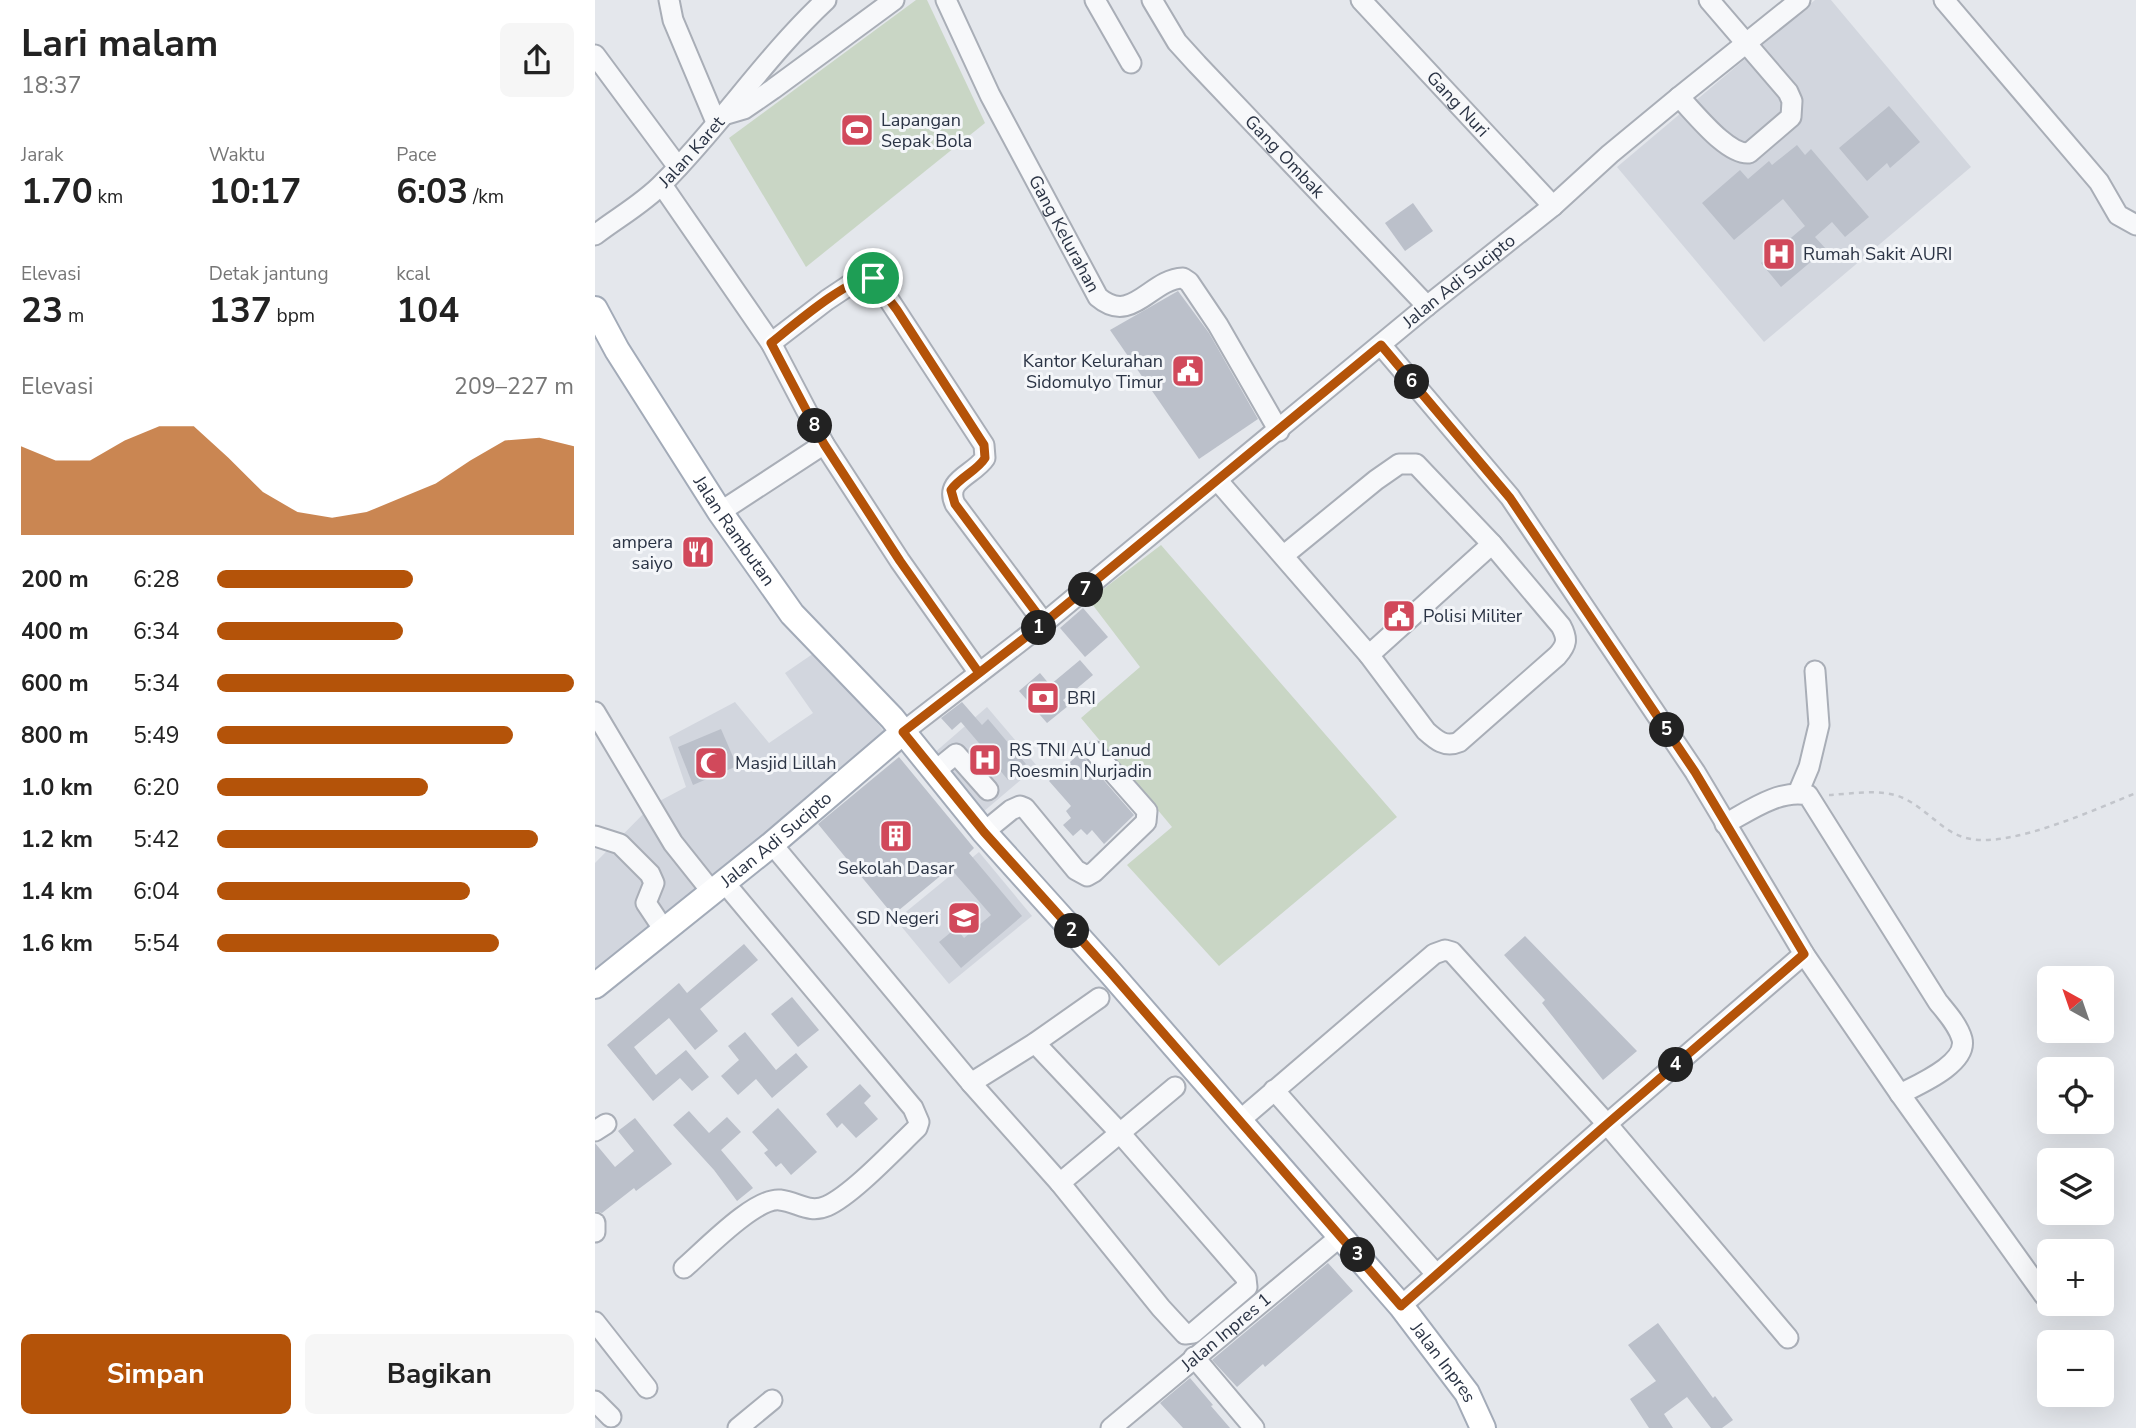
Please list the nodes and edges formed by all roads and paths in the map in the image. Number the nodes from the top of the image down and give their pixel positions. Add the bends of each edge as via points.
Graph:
1 (669, 0) edge
2 (826, 0) edge
3 (894, 0) edge
4 (946, 0) edge
5 (1095, 0) edge
6 (1152, 0) edge
7 (1361, 0) edge
8 (1709, 0) edge
9 (1944, 0) edge
10 (1788, 4) edge
11 (1747, 43) junction
12 (595, 55) edge
13 (1131, 63) dead end
14 (1679, 97) junction
15 (721, 118) junction
16 (678, 167) junction
17 (662, 185) junction
18 (1553, 206) junction
19 (2136, 225) edge
20 (595, 235) edge
21 (1427, 306) junction
22 (595, 309) edge
23 (771, 343) junction
24 (1381, 345) junction
25 (1279, 431) junction
26 (824, 444) junction
27 (1218, 481) junction
28 (720, 512) junction
29 (1492, 544) junction
30 (1283, 556) junction
31 (1044, 623) junction
32 (1369, 655) junction
33 (1815, 671) dead end
34 (979, 673) junction
35 (595, 712) edge
36 (903, 732) junction
37 (1095, 752) dead end
38 (936, 771) junction
39 (988, 790) dead end
40 (2136, 793) edge
41 (1803, 794) junction
42 (1725, 824) junction
43 (984, 832) junction
44 (595, 836) edge
45 (772, 844) junction
46 (718, 887) junction
47 (664, 930) junction
48 (1804, 954) junction
49 (595, 986) edge
50 (1099, 998) dead end
51 (1035, 1043) junction
52 (971, 1083) junction
53 (1175, 1087) dead end
54 (1274, 1090) junction
55 (1900, 1094) junction
56 (1238, 1121) junction
57 (1607, 1124) junction
58 (1120, 1133) junction
59 (1059, 1183) junction
60 (595, 1223) edge
61 (595, 1232) edge
62 (1341, 1236) junction
63 (684, 1268) dead end
64 (1437, 1274) junction
65 (2037, 1285) edge
66 (1401, 1306) junction
67 (595, 1322) edge
68 (1788, 1338) dead end
69 (1194, 1357) junction
70 (647, 1388) dead end
71 (772, 1400) dead end
72 (595, 1401) edge
73 (611, 1417) dead end
74 (738, 1428) edge
75 (1111, 1428) edge
76 (1254, 1428) edge
77 (1483, 1428) edge

1 - 15 street, Jalan Karet via 673,20
2 - 15 street
3 - 15 street via 764,96
4 - 25 street, Gang Kelurahan via 990,95 1098,296 1106,303 1127,307 1173,280 1189,282
5 - 13 street
6 - 21 street, Gang Ombak via 1190,57
7 - 18 street, Gang Nuri
8 - 11 street
9 - 19 street via 2099,182 2118,215
10 - 11 street, Jalan Adi Sucipto
11 - 14 street, Jalan Adi Sucipto
11 - 14 street via 1788,92 1793,110 1791,117 1749,153 1728,145
12 - 16 street
14 - 18 street, Jalan Adi Sucipto
15 - 16 street, Jalan Karet
16 - 17 street, Jalan Karet
17 - 20 street, Jalan Karet
17 - 23 street
18 - 21 street, Jalan Adi Sucipto
21 - 24 street, Jalan Adi Sucipto
22 - 28 main road, Jalan Rambutan
23 - 26 street
23 - 31 street via 857,280 873,278 878,283 984,445 982,463 951,490 955,504
24 - 25 street, Jalan Adi Sucipto
24 - 42 street via 1510,498 1695,772
25 - 27 street, Jalan Adi Sucipto
26 - 28 street
26 - 34 street
27 - 30 street
27 - 31 street, Jalan Adi Sucipto
28 - 36 main road, Jalan Rambutan via 792,614
29 - 30 street via 1416,464 1399,464
29 - 32 street
29 - 32 street via 1561,626 1567,641 1557,656 1452,745 1437,741 1426,731
30 - 32 street
31 - 34 street, Jalan Adi Sucipto
33 - 41 street via 1819,725
34 - 36 street, Jalan Adi Sucipto
35 - 46 street via 673,843
36 - 38 main road, Jalan Inpres
36 - 45 main road, Jalan Adi Sucipto
37 - 43 street via 1149,816 1094,872 1087,876 1076,870 1020,806
38 - 39 street via 956,754
38 - 43 main road, Jalan Inpres
40 - 41 path via 2054,825 1990,840 1972,840 1948,831 1905,798 1891,794
41 - 42 street via 1769,801
41 - 55 street via 1963,1042 1962,1052 1941,1072
42 - 48 street
43 - 56 main road, Jalan Inpres
44 - 47 street via 620,844 650,874 653,883 646,903
45 - 46 main road, Jalan Adi Sucipto
45 - 52 street
46 - 47 main road, Jalan Adi Sucipto
46 - 63 street via 913,1108 919,1122 833,1203 815,1210 768,1201 751,1210
47 - 49 main road, Jalan Adi Sucipto
48 - 55 street
48 - 57 street
50 - 51 street
51 - 52 street
51 - 58 street
52 - 59 street
53 - 58 street
54 - 56 street
54 - 57 street via 1434,954 1445,950 1462,962
54 - 64 street
55 - 65 street
56 - 62 main road, Jalan Inpres
57 - 64 street
57 - 68 street
58 - 59 street
58 - 59 street via 1247,1281 1247,1287 1193,1334 1185,1334 1161,1308
60 - 61 street
62 - 66 main road, Jalan Inpres
62 - 69 street, Jalan Inpres 1
64 - 66 street
66 - 77 main road, Jalan Inpres via 1467,1393
67 - 70 street
69 - 75 street, Jalan Inpres 1
69 - 76 street
71 - 74 street
72 - 73 street

